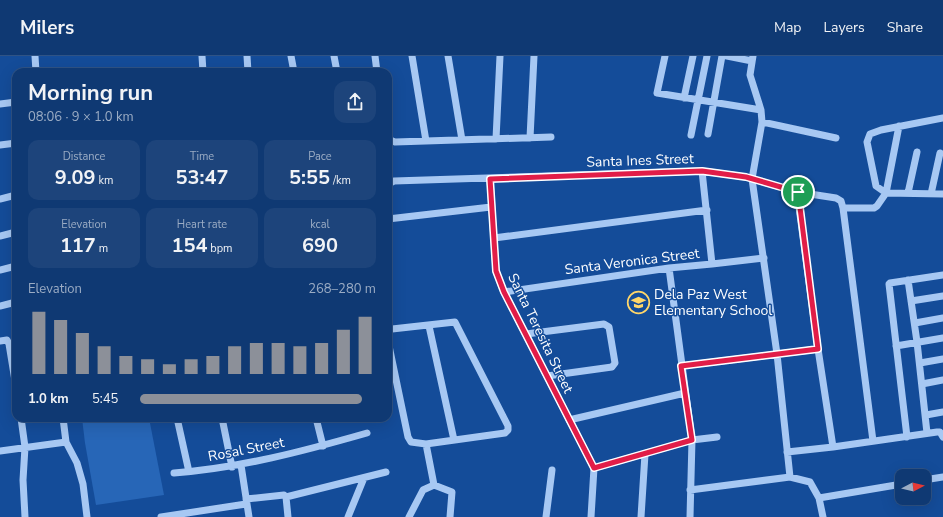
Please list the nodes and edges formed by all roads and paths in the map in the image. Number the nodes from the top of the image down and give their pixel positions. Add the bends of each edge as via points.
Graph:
1 (35, 56) edge
2 (202, 56) edge
3 (247, 56) edge
4 (291, 56) edge
5 (334, 56) edge
6 (375, 56) edge
7 (412, 56) edge
8 (448, 56) edge
9 (500, 56) edge
10 (534, 56) edge
11 (665, 56) edge
12 (693, 56) edge
13 (707, 56) edge
14 (722, 56) edge
15 (727, 56) edge
16 (753, 59) edge
17 (36, 68) edge
18 (203, 68) edge
19 (248, 68) edge
20 (293, 68) edge
21 (337, 68) edge
22 (377, 68) edge
23 (684, 98) junction
24 (699, 100) junction
25 (12, 102) edge
26 (714, 103) junction
27 (0, 104) edge
28 (761, 110) junction
29 (943, 118) edge
30 (762, 122) junction
31 (899, 126) junction
32 (708, 134) dead end
33 (691, 135) dead end
34 (551, 137) dead end
35 (530, 138) junction
36 (836, 138) dead end
37 (496, 139) junction
38 (462, 140) junction
39 (392, 141) edge
40 (426, 141) junction
41 (12, 144) edge
42 (0, 145) edge
43 (918, 152) dead end
44 (940, 153) dead end
45 (702, 171) junction
46 (490, 179) junction
47 (752, 179) junction
48 (392, 182) edge
49 (798, 192) junction
50 (886, 193) junction
51 (908, 193) junction
52 (931, 194) junction
53 (943, 194) edge
54 (12, 196) edge
55 (0, 199) edge
56 (491, 207) junction
57 (843, 208) junction
58 (707, 210) junction
59 (392, 219) edge
60 (12, 233) edge
61 (0, 236) edge
62 (494, 238) junction
63 (764, 258) junction
64 (712, 264) junction
65 (12, 267) edge
66 (668, 268) junction
67 (0, 270) edge
68 (943, 274) edge
69 (908, 280) junction
70 (504, 292) junction
71 (943, 296) edge
72 (911, 301) junction
73 (12, 303) edge
74 (0, 306) edge
75 (943, 318) edge
76 (915, 323) junction
77 (429, 326) junction
78 (392, 329) edge
79 (526, 334) junction
80 (943, 338) edge
81 (0, 341) edge
82 (917, 342) junction
83 (896, 346) junction
84 (818, 349) junction
85 (777, 354) junction
86 (943, 359) edge
87 (392, 360) edge
88 (12, 362) edge
89 (920, 363) junction
90 (681, 366) junction
91 (547, 376) junction
92 (943, 380) edge
93 (922, 384) junction
94 (685, 393) junction
95 (943, 412) edge
96 (926, 415) junction
97 (569, 420) junction
98 (22, 422) edge
99 (64, 422) edge
100 (178, 422) edge
101 (223, 422) edge
102 (317, 422) edge
103 (367, 433) dead end
104 (927, 433) junction
105 (943, 436) edge
106 (717, 437) dead end
107 (907, 437) junction
108 (454, 440) junction
109 (692, 440) junction
110 (873, 441) junction
111 (66, 442) junction
112 (426, 444) junction
113 (322, 446) junction
114 (25, 447) junction
115 (832, 447) junction
116 (0, 451) edge
117 (788, 452) junction
118 (645, 454) junction
119 (242, 465) junction
120 (232, 467) junction
121 (594, 468) junction
122 (552, 470) dead end
123 (189, 472) junction
124 (386, 472) dead end
125 (174, 473) dead end
126 (790, 477) junction
127 (943, 477) edge
128 (364, 478) junction
129 (931, 479) edge
130 (434, 485) junction
131 (895, 485) edge
132 (690, 490) junction
133 (286, 497) junction
134 (819, 498) junction
135 (246, 502) junction
136 (25, 517) edge
137 (87, 517) edge
138 (161, 517) edge
139 (249, 517) edge
140 (288, 517) edge
141 (348, 517) edge
142 (409, 517) edge
143 (450, 517) edge
144 (546, 517) edge
145 (591, 517) edge
146 (641, 517) edge
147 (690, 517) edge
148 (823, 517) edge

1 - 17 street
2 - 18 street
3 - 19 street
4 - 20 street
5 - 21 street
6 - 22 street
7 - 40 street
8 - 38 street
9 - 37 street
10 - 35 street
11 - 23 street via 657,93
12 - 23 street
13 - 24 street
14 - 26 street
15 - 16 street
16 - 28 street via 750,76
23 - 24 street
24 - 26 street
24 - 33 street
25 - 27 street
26 - 28 street
26 - 32 street
28 - 30 street
29 - 31 street
30 - 36 street
30 - 47 street
31 - 50 street
31 - 50 street via 870,134 867,142 876,186
34 - 35 street
35 - 37 street
37 - 38 street
38 - 40 street
39 - 40 street
41 - 42 street
43 - 51 street
44 - 52 street
45 - 46 street, Santa Ines Street
45 - 47 street, Santa Ines Street
45 - 58 street
46 - 48 street, Santa Ines Street
46 - 56 street, Santa Teresita Street
47 - 49 street, Santa Ines Street
47 - 63 street
49 - 57 street, Santa Ines Street via 836,198 841,201
49 - 84 street
50 - 51 street
50 - 57 street via 874,208
51 - 52 street
52 - 53 street
54 - 55 street
56 - 59 street
56 - 62 street, Santa Teresita Street
57 - 110 street
58 - 62 street
58 - 64 street
60 - 61 street
62 - 70 street, Santa Teresita Street via 496,271
63 - 64 street, Santa Veronica Street
63 - 85 street
64 - 66 street, Santa Veronica Street
65 - 67 street
66 - 70 street, Santa Veronica Street
66 - 90 street
68 - 69 street
69 - 72 street
69 - 83 street via 889,284
70 - 79 street, Santa Teresita Street
71 - 72 street
72 - 76 street
73 - 74 street
75 - 76 street
76 - 82 street
77 - 78 street
77 - 108 street
77 - 108 street via 455,322 508,426 505,433
79 - 91 street, Santa Teresita Street
79 - 91 street via 604,324 609,327 614,366
80 - 82 street
81 - 88 street via 7,340
82 - 83 street
82 - 89 street
83 - 107 street
84 - 85 street
84 - 115 street
85 - 90 street
85 - 117 street
86 - 89 street
87 - 112 street via 408,437 412,442
89 - 93 street
90 - 94 street
91 - 97 street, Santa Teresita Street
92 - 93 street
93 - 96 street
94 - 97 street
94 - 109 street
95 - 96 street
96 - 104 street
97 - 121 street, Santa Teresita Street
98 - 114 street
99 - 111 street
100 - 123 street
101 - 120 street
102 - 113 street
103 - 113 street, Rosal Street
104 - 105 street via 940,432
104 - 107 street
106 - 109 street
107 - 110 street
108 - 112 street
109 - 118 street
109 - 132 street
110 - 115 street
111 - 114 street
111 - 137 street via 77,463 83,484
112 - 130 street
113 - 119 street, Rosal Street
114 - 116 street
114 - 136 street
115 - 117 street
117 - 126 street
118 - 121 street
118 - 146 street
119 - 120 street, Rosal Street
119 - 135 street
120 - 123 street, Rosal Street
121 - 145 street
122 - 144 street
123 - 125 street, Rosal Street
124 - 128 street
126 - 132 street
126 - 134 street via 810,482
127 - 129 street
128 - 133 street
128 - 141 street
130 - 142 street via 423,490
130 - 143 street via 452,492
131 - 134 street
132 - 147 street
133 - 135 street via 284,495
133 - 140 street
134 - 148 street
135 - 138 street
135 - 139 street

